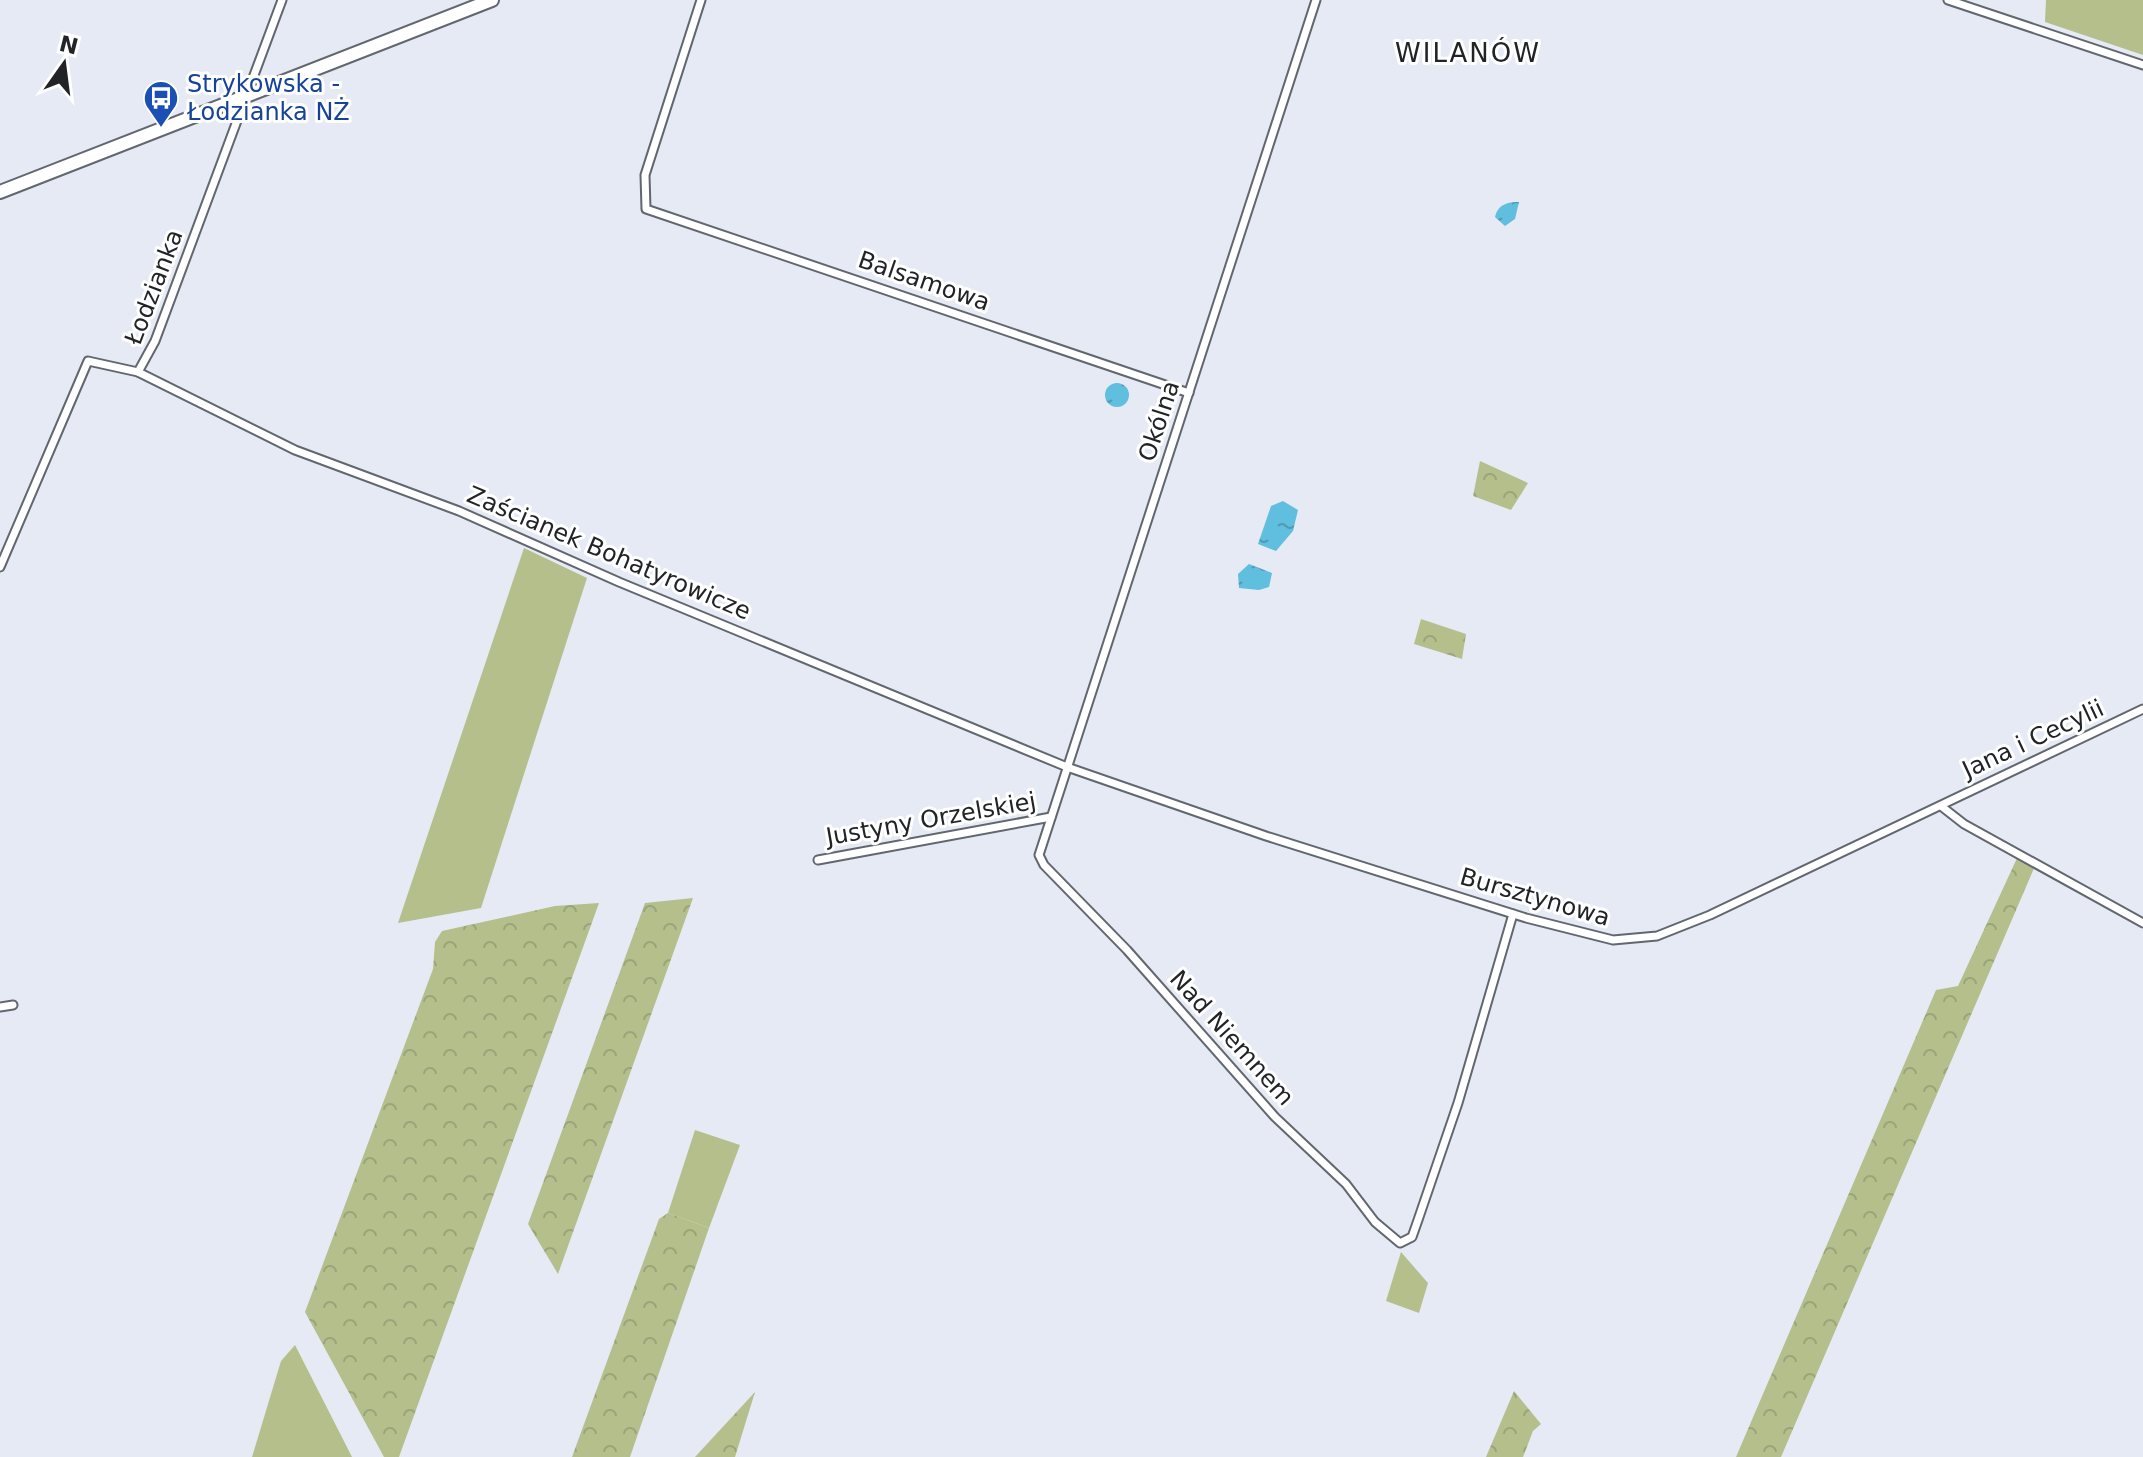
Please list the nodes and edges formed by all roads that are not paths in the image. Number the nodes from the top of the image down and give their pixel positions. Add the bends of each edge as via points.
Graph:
1 (282, 0) edge
2 (492, 0) edge
3 (701, 0) edge
4 (1316, 0) edge
5 (1948, 0) edge
6 (2143, 65) edge
7 (245, 96) junction
8 (0, 192) edge
9 (138, 372) junction
10 (1189, 393) junction
11 (0, 567) edge
12 (2143, 709) edge
13 (1067, 767) junction
14 (1941, 806) junction
15 (1051, 817) junction
16 (1039, 855) joint
17 (818, 860) dead end
18 (1513, 914) junction
19 (2143, 923) edge
20 (13, 1005) dead end
21 (0, 1007) edge

1 - 7 street, Łodzianka
2 - 7 main road
3 - 10 street, Balsamowa via 645,175 646,209
4 - 10 street, Okólna
5 - 6 street
7 - 8 main road
7 - 9 street, Łodzianka via 150,355
9 - 11 street, Łodzianka via 88,361
9 - 13 street, Zaścianek Bohatyrowicze via 295,450 459,511
10 - 13 street, Okólna
12 - 14 street, Jana i Cecylii
13 - 15 street, Okólna
13 - 18 street, Bursztynowa
14 - 18 street, Bursztynowa via 1657,936 1613,940
14 - 19 street via 1964,824
15 - 16 street, Okólna
15 - 17 street, Justyny Orzelskiej
16 - 18 street, Nad Niemnem via 1265,1106 1400,1243 1412,1237 1418,1220
20 - 21 street

